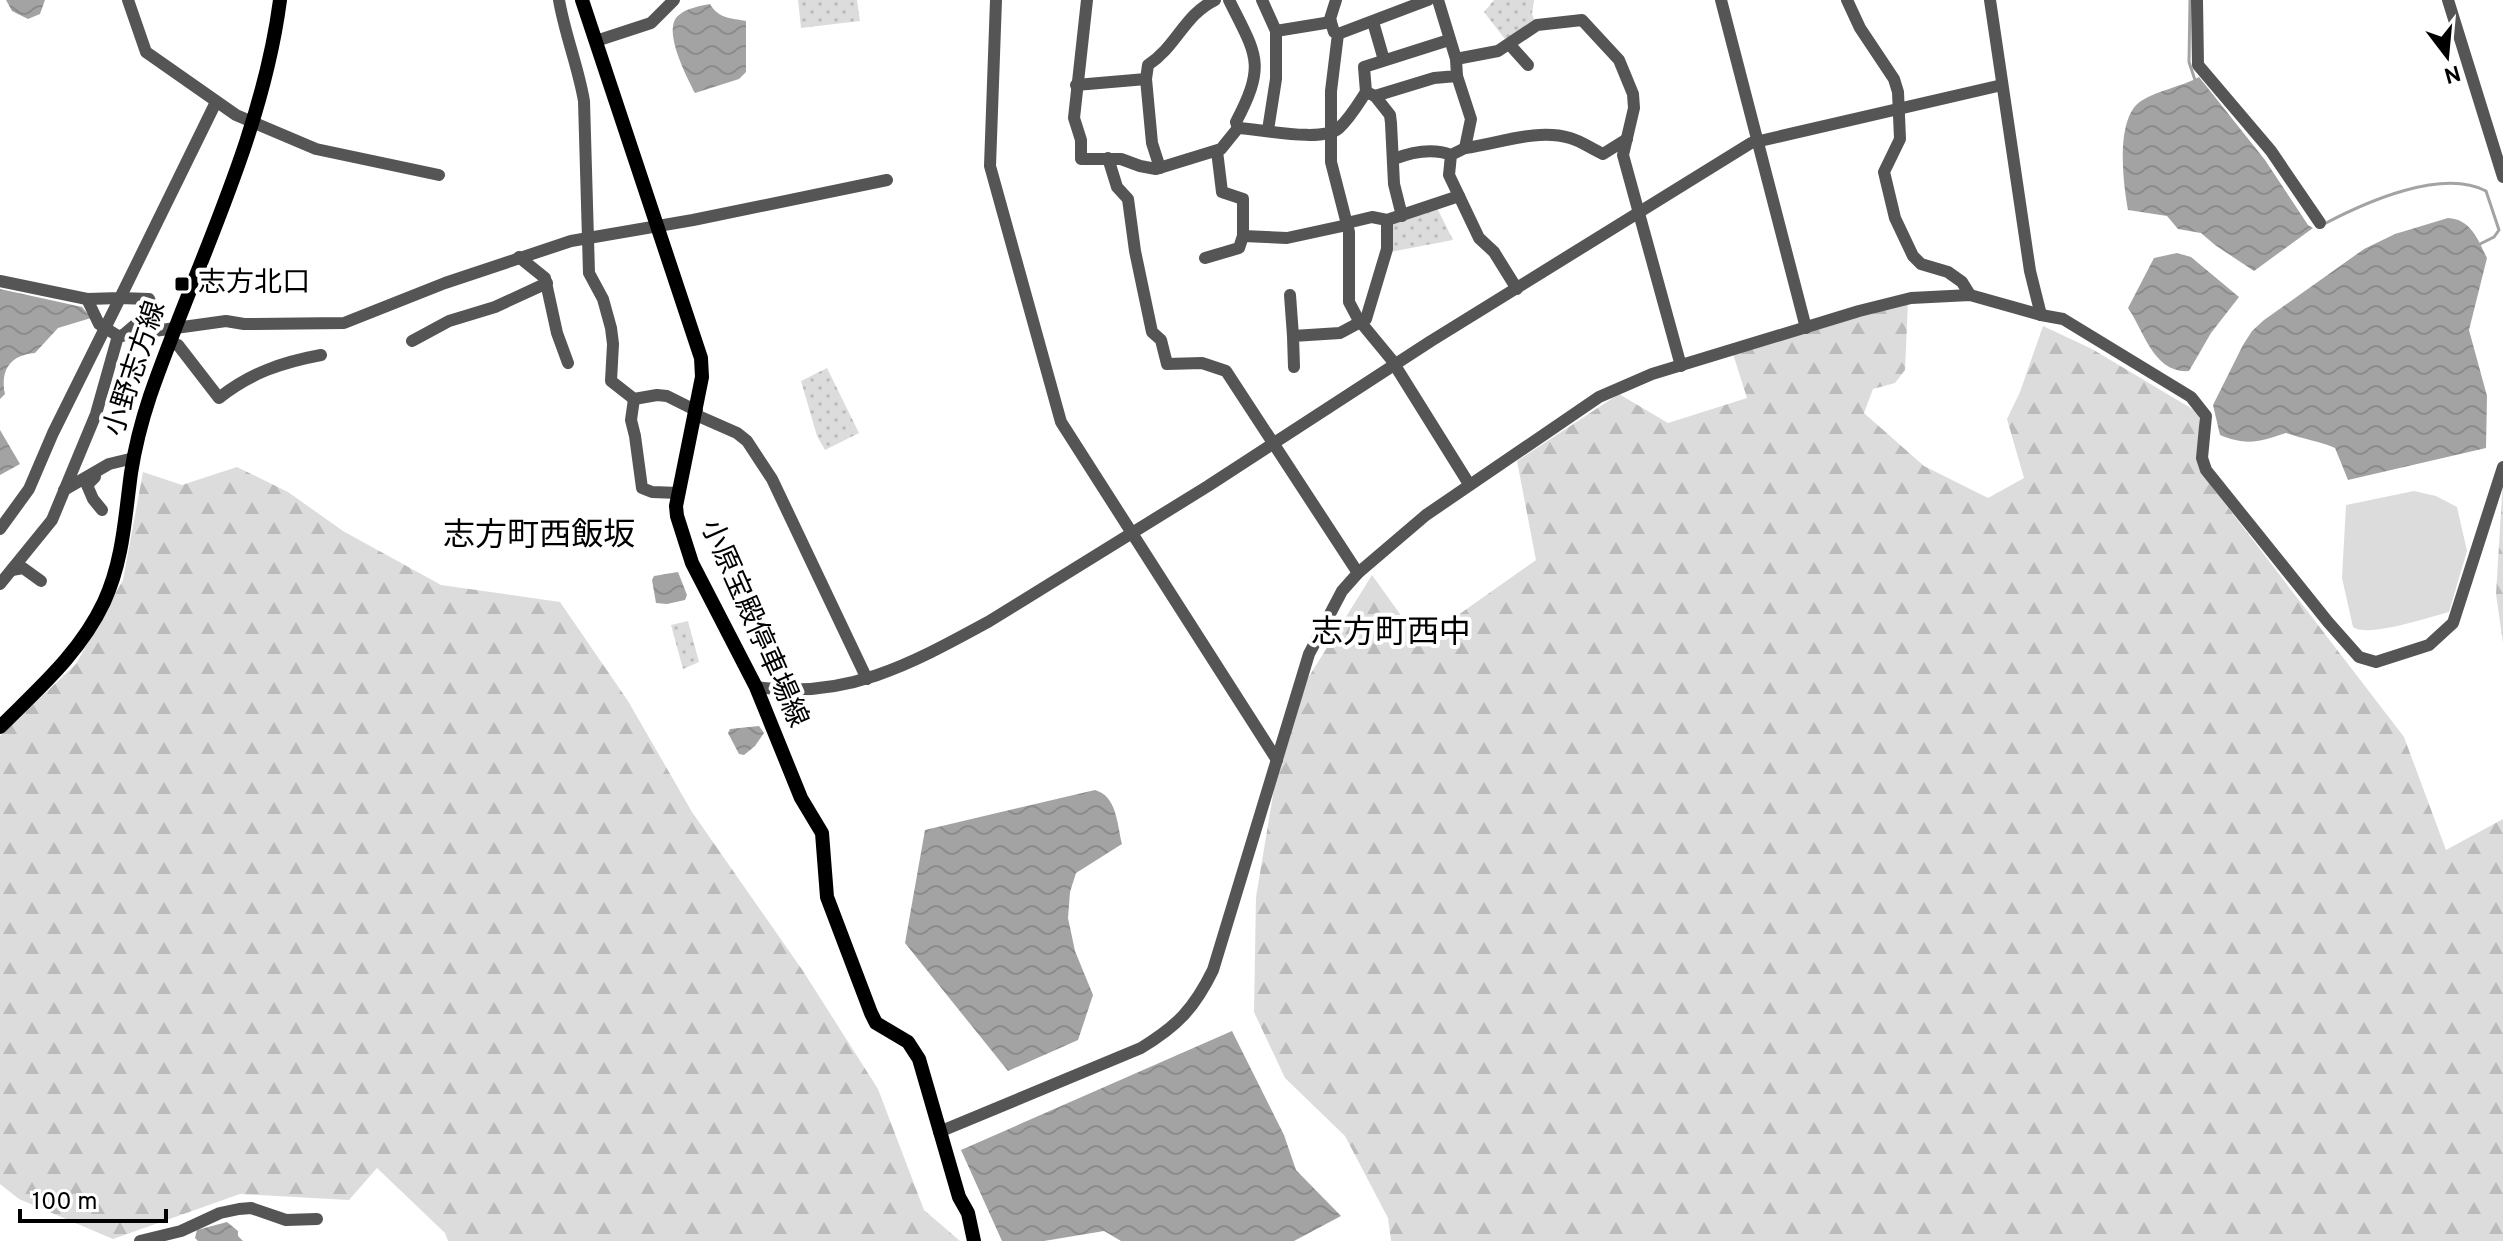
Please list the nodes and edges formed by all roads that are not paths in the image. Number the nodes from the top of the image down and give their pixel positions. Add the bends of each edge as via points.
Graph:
1 (128, 0) edge
2 (280, 0) edge
3 (559, 0) edge
4 (582, 0) edge
5 (674, 0) edge
6 (996, 0) edge
7 (1087, 0) edge
8 (1215, 0) edge
9 (1229, 0) edge
10 (1262, 0) edge
11 (1336, 0) edge
12 (1428, 0) edge
13 (1438, 0) edge
14 (1721, 0) edge
15 (1847, 0) edge
16 (1990, 0) edge
17 (2197, 0) edge
18 (2448, 0) edge
19 (1398, 5) edge
20 (1373, 22) junction
21 (1334, 28) junction
22 (1276, 34) junction
23 (1449, 40) junction
24 (596, 41) junction
25 (1510, 45) junction
26 (1254, 52) junction
27 (1456, 59) junction
28 (1384, 60) junction
29 (1528, 65) dead end
30 (1457, 76) junction
31 (1146, 79) junction
32 (1076, 85) junction
33 (2002, 85) junction
34 (1371, 94) junction
35 (216, 102) junction
36 (1901, 107) junction
37 (252, 122) junction
38 (1238, 128) junction
39 (1268, 130) junction
40 (1331, 133) junction
41 (1627, 139) junction
42 (1760, 141) junction
43 (1465, 148) junction
44 (1217, 151) junction
45 (1451, 155) junction
46 (1108, 158) junction
47 (1394, 159) junction
48 (1160, 168) junction
49 (439, 175) dead end
50 (2503, 177) edge
51 (887, 180) dead end
52 (1459, 196) junction
53 (1639, 214) junction
54 (1402, 216) junction
55 (1387, 220) junction
56 (2320, 223) dead end
57 (658, 224) junction
58 (1347, 224) junction
59 (1243, 236) junction
60 (588, 238) junction
61 (519, 257) junction
62 (1205, 258) dead end
63 (0, 281) edge
64 (547, 283) junction
65 (1517, 289) junction
66 (1290, 295) dead end
67 (1970, 295) junction
68 (120, 298) junction
69 (87, 299) junction
70 (2041, 315) junction
71 (1361, 322) junction
72 (176, 327) junction
73 (1806, 328) junction
74 (115, 334) junction
75 (1293, 336) junction
76 (412, 341) dead end
77 (171, 344) junction
78 (321, 355) dead end
79 (568, 363) dead end
80 (1395, 366) junction
81 (1681, 366) junction
82 (1294, 367) dead end
83 (634, 399) junction
84 (697, 413) junction
85 (1274, 443) junction
86 (134, 458) junction
87 (115, 462) junction
88 (2503, 467) edge
89 (1469, 484) junction
90 (64, 490) junction
91 (679, 493) junction
92 (102, 510) dead end
93 (0, 529) edge
94 (1132, 533) junction
95 (12, 570) junction
96 (1358, 573) junction
97 (41, 581) dead end
98 (0, 584) edge
99 (867, 679) junction
100 (756, 687) junction
101 (0, 727) edge
102 (1277, 760) junction
103 (939, 1132) junction
104 (317, 1219) dead end
105 (140, 1241) edge
106 (974, 1241) edge

1 - 35 street via 146,52
2 - 37 main road, 小野志方線
3 - 60 street via 584,101
4 - 24 main road, 小原宝殿停車場線
5 - 24 street via 651,23
6 - 94 street via 990,166 1061,422
7 - 32 street
8 - 31 street via 1201,7 1164,54 1148,65
9 - 26 street
10 - 22 street
11 - 21 street
12 - 19 street
13 - 23 street
14 - 42 street
15 - 36 street via 1894,79
16 - 33 street
17 - 56 street via 2198,65 2271,151
18 - 50 street
19 - 20 street
20 - 21 street
20 - 28 street
21 - 22 street via 1309,24
21 - 40 street
22 - 26 street
22 - 39 street
23 - 27 street
23 - 28 street
24 - 57 main road, 小原宝殿停車場線
25 - 27 street
25 - 29 street
25 - 41 street via 1537,25 1586,22 1619,60 1633,94
26 - 38 street via 1255,75
27 - 30 street
28 - 34 street via 1364,67
30 - 34 street
30 - 43 street via 1470,109
31 - 32 street
31 - 48 street via 1152,143
32 - 46 street via 1074,118 1081,159
33 - 36 street
33 - 70 street
34 - 40 street
34 - 47 street via 1390,115
35 - 37 street
35 - 68 street
36 - 42 street
36 - 67 street via 1900,139 1884,172 1895,218 1913,256 1948,272
37 - 49 street via 316,149
37 - 72 main road, 小野志方線
38 - 39 street
38 - 44 street
39 - 40 street
40 - 58 street via 1331,162
41 - 43 street via 1603,154 1555,135
41 - 53 street via 1623,155
42 - 53 street
42 - 73 street
43 - 45 street
44 - 48 street
44 - 59 street via 1222,192 1243,199
45 - 47 street via 1432,151
45 - 52 street via 1449,175
46 - 48 street
46 - 85 street via 1117,187 1128,199 1152,332 1161,340 1167,364 1202,363 1226,371
47 - 54 street
51 - 57 street
52 - 54 street
52 - 65 street via 1479,238
53 - 65 street
53 - 81 street
54 - 55 street
55 - 58 street via 1372,217
55 - 71 street via 1387,249
57 - 60 street
57 - 84 main road, 小原宝殿停車場線 via 701,358
58 - 59 street via 1287,238
58 - 71 street via 1349,302
59 - 62 street via 1239,248
60 - 61 street
60 - 83 street via 589,273 603,299 612,336 611,381
61 - 64 street
61 - 72 street via 344,323 226,321
63 - 69 street
64 - 76 street
64 - 79 street
65 - 80 street
66 - 75 street
67 - 70 street
67 - 73 street via 1911,298
68 - 69 street
68 - 74 street
68 - 74 street via 149,299 151,304 143,318
69 - 74 street via 99,324
70 - 88 street via 2063,319 2191,397 2206,416 2206,470 2359,657 2376,662 2429,645 2453,623
71 - 75 street via 1340,333
71 - 80 street
72 - 74 street
72 - 77 main road, 小野志方線
73 - 81 street
74 - 90 street via 96,414
74 - 93 street via 53,433 29,489
75 - 82 street
77 - 78 street via 178,345 219,398 283,362
77 - 86 main road, 小野志方線
80 - 85 street
80 - 89 street
81 - 89 street via 1599,397
83 - 84 street via 667,396
83 - 91 street via 632,430 642,488
84 - 91 main road, 小原宝殿停車場線
84 - 99 street via 747,441 772,479
85 - 94 street
85 - 96 street
86 - 87 street
86 - 101 main road, 小野志方線 via 121,550 103,604 67,659
87 - 90 street
87 - 92 street via 87,485
89 - 96 street
90 - 95 street via 52,520
91 - 100 main road, 小原宝殿停車場線 via 677,516 692,563
94 - 99 street via 988,622
94 - 102 street
95 - 97 street via 23,568
95 - 98 street
96 - 102 street via 1342,591 1309,654
99 - 100 street via 806,691
100 - 103 main road, 小原宝殿停車場線 via 801,798 822,833 827,897 871,1013 876,1023 908,1042 919,1059
102 - 103 street via 1213,970 1189,1012 1141,1048
103 - 106 main road, 小原宝殿停車場線
104 - 105 street via 286,1220 239,1209

